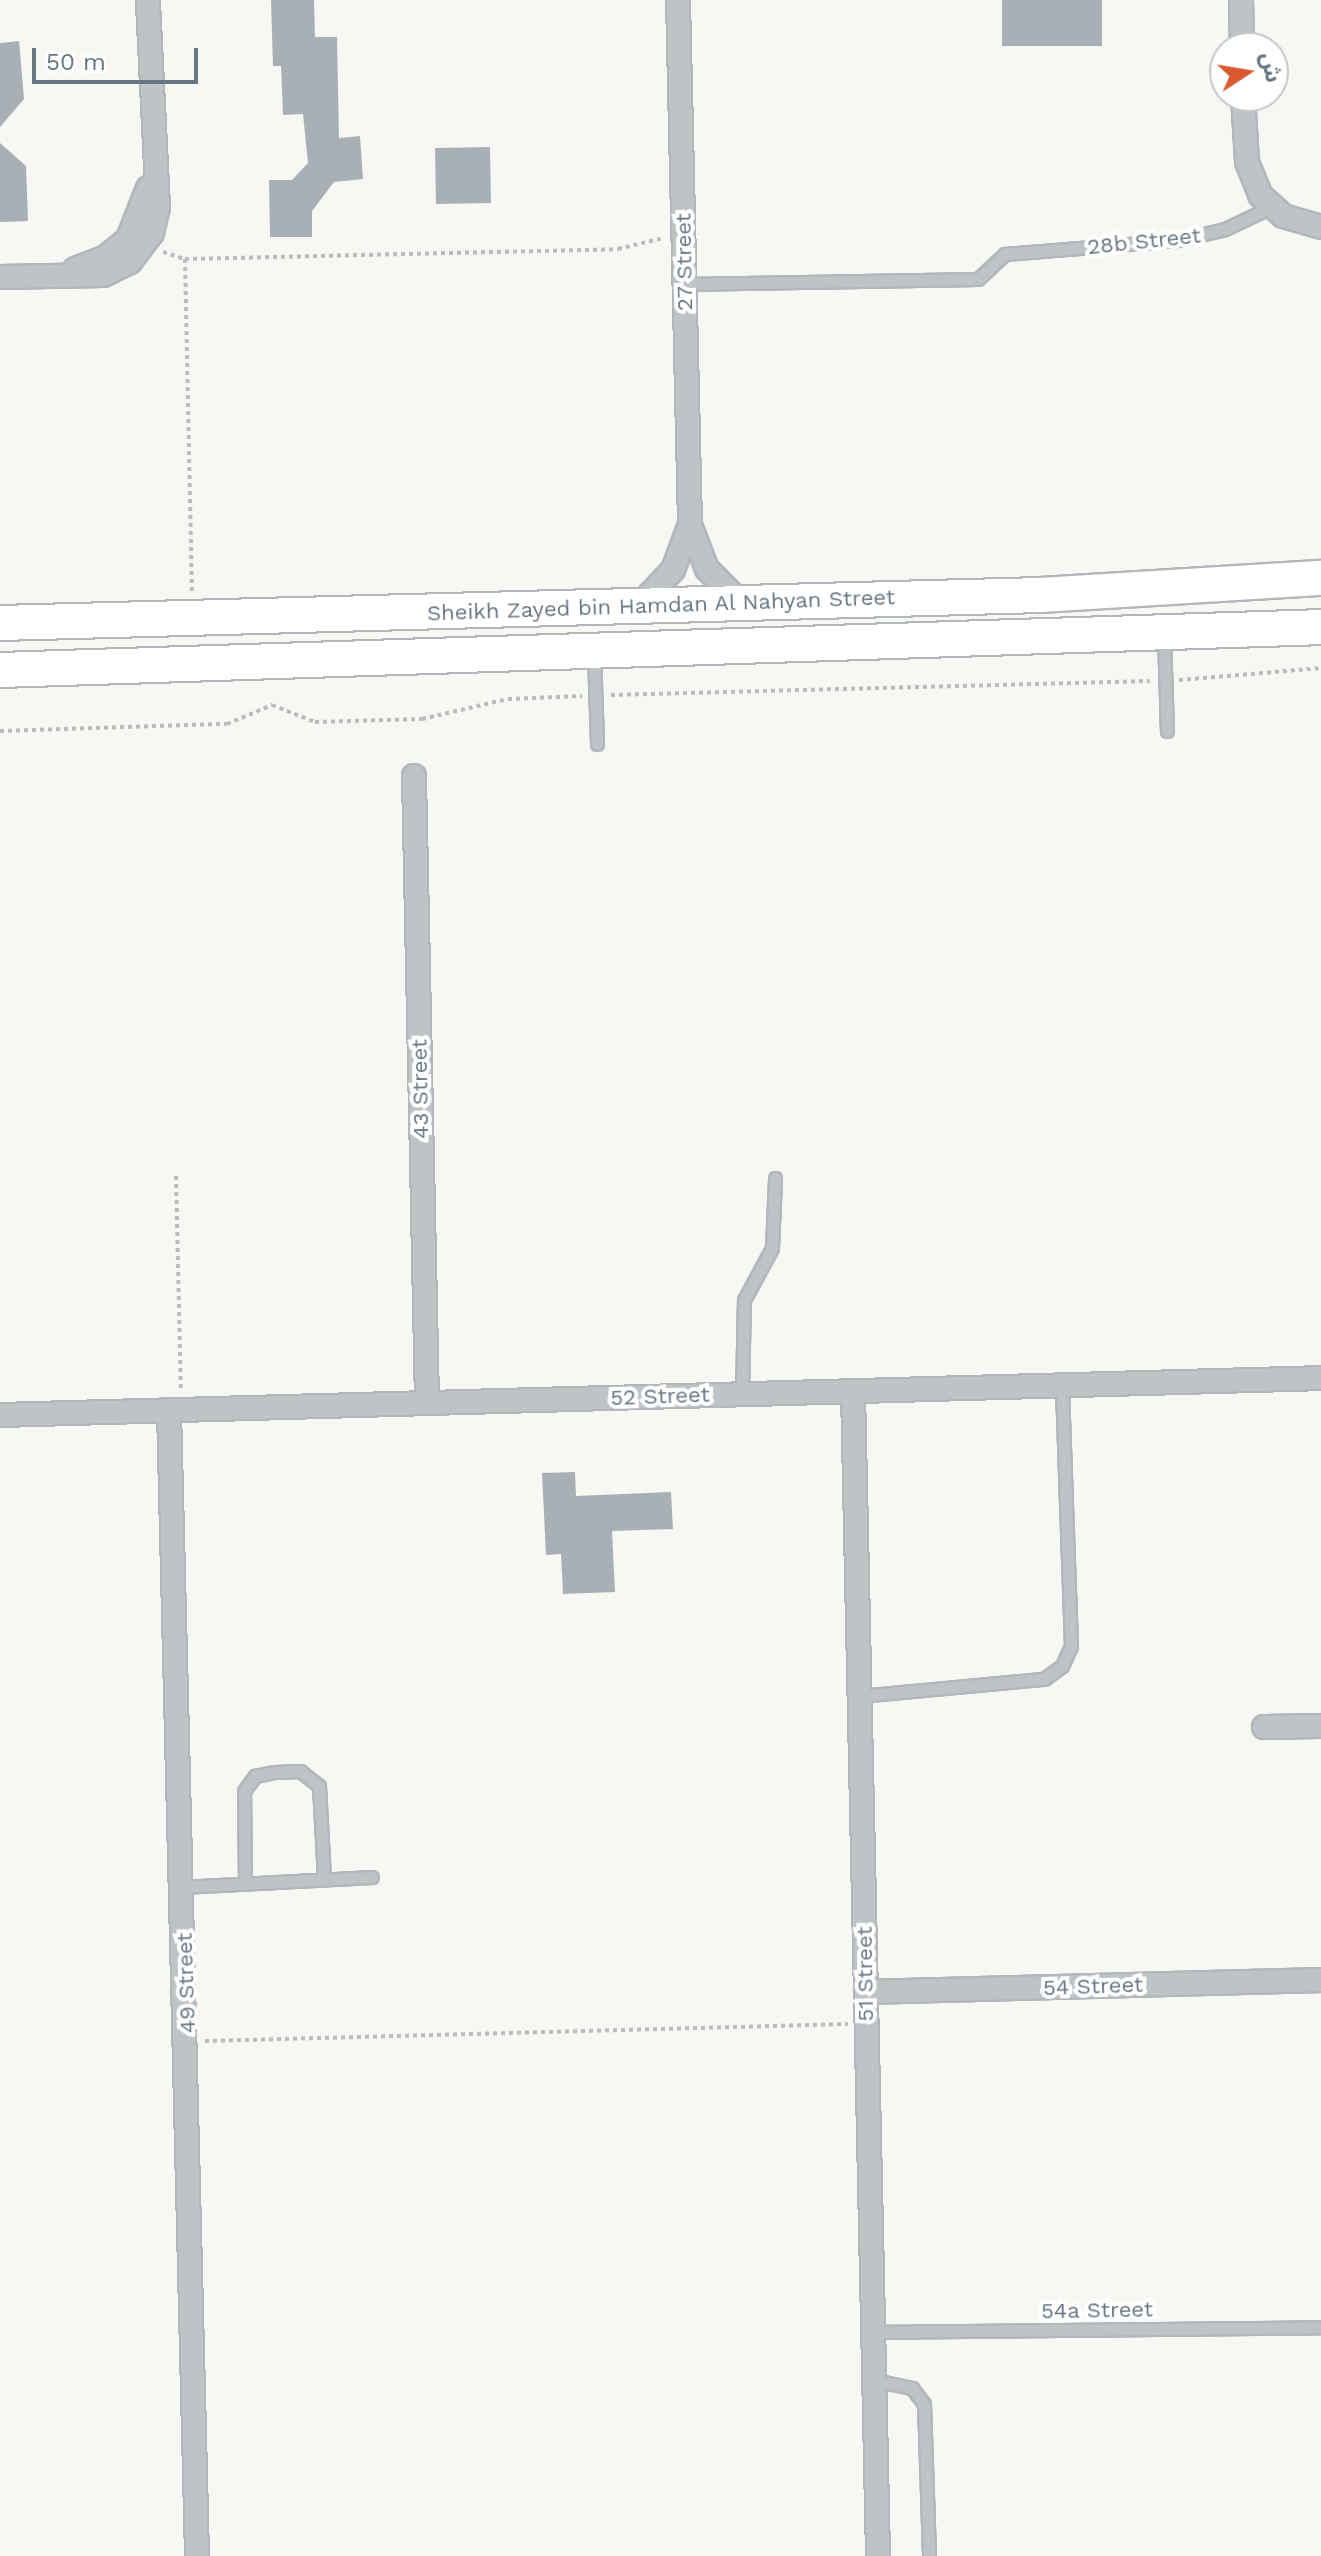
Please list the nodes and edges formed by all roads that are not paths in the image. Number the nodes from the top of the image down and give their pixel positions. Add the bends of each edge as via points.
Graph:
1 (148, 0) edge
2 (678, 0) edge
3 (1241, 0) edge
4 (1242, 32) edge
5 (1244, 112) edge
6 (153, 163) junction
7 (1269, 208) junction
8 (1321, 227) edge
9 (124, 255) junction
10 (0, 277) edge
11 (685, 284) junction
12 (690, 524) junction
13 (1321, 578) edge
14 (1279, 581) junction
15 (741, 603) junction
16 (640, 605) junction
17 (0, 623) edge
18 (1321, 627) edge
19 (1108, 635) junction
20 (1164, 635) junction
21 (594, 653) junction
22 (0, 670) edge
23 (1167, 731) dead end
24 (597, 744) dead end
25 (414, 776) dead end
26 (775, 1178) dead end
27 (1321, 1378) edge
28 (1062, 1385) junction
29 (853, 1391) junction
30 (742, 1394) junction
31 (427, 1403) junction
32 (175, 1410) junction
33 (0, 1415) edge
34 (859, 1696) junction
35 (1321, 1726) edge
36 (1264, 1727) dead end
37 (372, 1877) dead end
38 (324, 1879) junction
39 (245, 1883) junction
40 (182, 1887) junction
41 (1321, 1980) edge
42 (866, 1992) junction
43 (1321, 2327) edge
44 (873, 2332) junction
45 (874, 2380) junction
46 (197, 2556) edge
47 (878, 2556) edge
48 (929, 2556) edge

1 - 6 street
2 - 11 street, 27 Street
3 - 4 street
5 - 7 street via 1247,162
6 - 9 street via 142,214
6 - 9 street via 158,207 145,244
7 - 8 street
7 - 11 lane, 28b Street via 1225,229 1178,240 1005,254 978,279
9 - 10 street via 90,278
11 - 12 street, 27 Street
12 - 15 street, 27 Street via 707,569
12 - 16 street, 27 Street via 673,570
13 - 14 main road, Sheikh Zayed bin Hamdan Al Nahyan Street
14 - 15 main road, Sheikh Zayed bin Hamdan Al Nahyan Street
14 - 19 main road via 1275,604 1261,612 1164,620
15 - 16 main road, Sheikh Zayed bin Hamdan Al Nahyan Street
16 - 17 main road, Sheikh Zayed bin Hamdan Al Nahyan Street
18 - 20 main road, Sheikh Zayed bin Hamdan Al Nahyan Street
19 - 20 main road, Sheikh Zayed bin Hamdan Al Nahyan Street
19 - 21 main road, Sheikh Zayed bin Hamdan Al Nahyan Street
20 - 23 lane
21 - 22 main road, Sheikh Zayed bin Hamdan Al Nahyan Street
21 - 24 lane
25 - 31 street, 43 Street
26 - 30 lane via 772,1248 744,1300
27 - 28 street, 52 Street
28 - 29 street, 52 Street
28 - 34 lane via 1071,1646 1062,1666 1044,1679
29 - 30 street, 52 Street
29 - 34 street, 51 Street
30 - 31 street, 52 Street
31 - 32 street, 52 Street
32 - 33 street, 52 Street
32 - 40 street, 49 Street
34 - 42 street, 51 Street
35 - 36 street
37 - 38 lane
38 - 39 lane
38 - 39 lane via 319,1786 308,1774 274,1772 255,1776 244,1791
39 - 40 lane
40 - 46 street, 49 Street
41 - 42 street, 54 Street
42 - 44 street, 51 Street
43 - 44 lane, 54a Street
44 - 45 street, 51 Street
45 - 47 street, 51 Street
45 - 48 lane via 912,2388 924,2404

